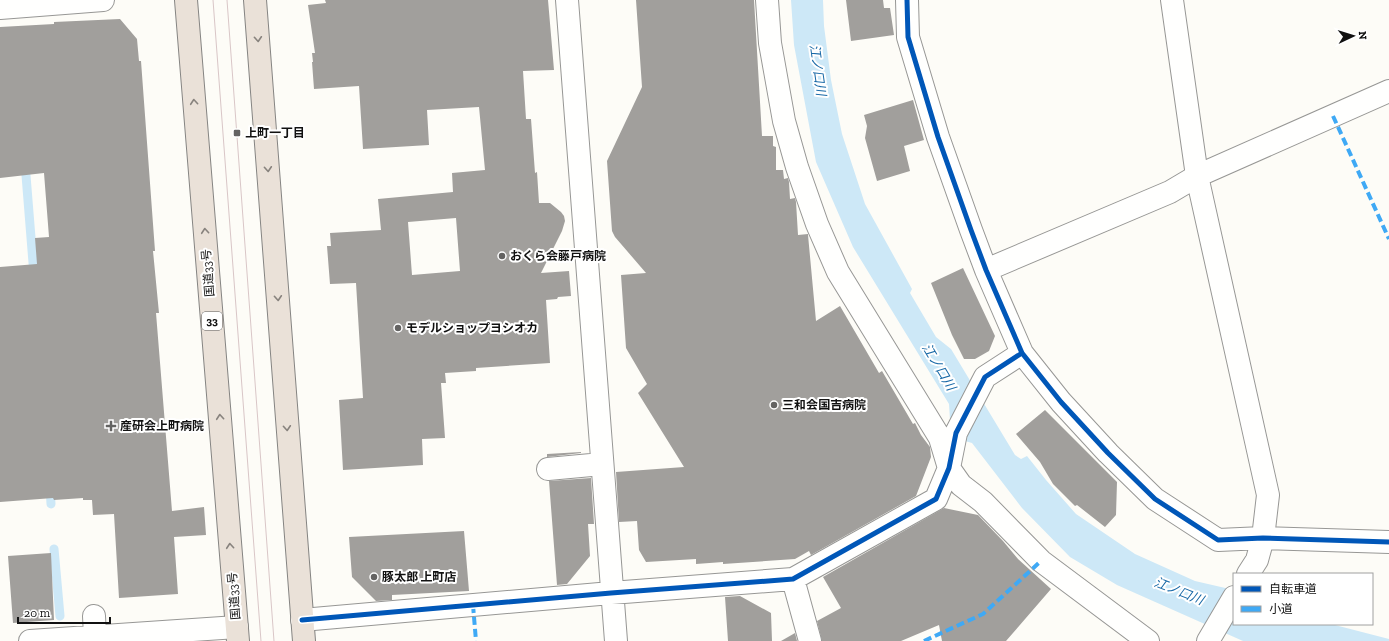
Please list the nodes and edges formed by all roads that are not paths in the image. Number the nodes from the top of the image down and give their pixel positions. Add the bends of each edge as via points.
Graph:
1 (103, 0) edge
2 (186, 0) edge
3 (255, 0) edge
4 (567, 0) edge
5 (767, 0) edge
6 (907, 0) edge
7 (1172, 0) edge
8 (0, 8) edge
9 (1389, 91) edge
10 (1197, 176) junction
11 (986, 270) junction
12 (1022, 353) junction
13 (602, 464) junction
14 (950, 468) junction
15 (548, 469) dead end
16 (1263, 538) junction
17 (1389, 542) edge
18 (1249, 573) edge
19 (793, 579) junction
20 (611, 593) junction
21 (1233, 599) edge
22 (303, 631) edge
23 (238, 634) edge
24 (30, 641) edge
25 (616, 641) edge
26 (810, 641) edge
27 (1148, 641) edge
28 (1208, 641) edge

1 - 8 street
23 -> 2 highway, 国道33号 / 33
3 -> 22 highway
4 - 13 street
5 - 14 street via 770,43 784,120 816,224 838,272 940,438
6 - 11 street via 908,37 938,137
7 - 10 street
9 - 10 street
10 - 11 street via 1170,192
10 - 16 street via 1268,495
11 - 12 street
12 - 14 street via 985,377 956,433
12 - 16 street via 1061,402 1155,499 1218,540
13 - 15 street
13 - 20 street
14 - 19 street via 936,499
14 - 27 street via 961,485 983,502 1041,561
16 - 17 street
16 - 18 street via 1257,560
19 - 20 street
19 - 26 street
20 - 22 street
20 - 25 street
21 - 28 street
23 - 24 street via 95,626

